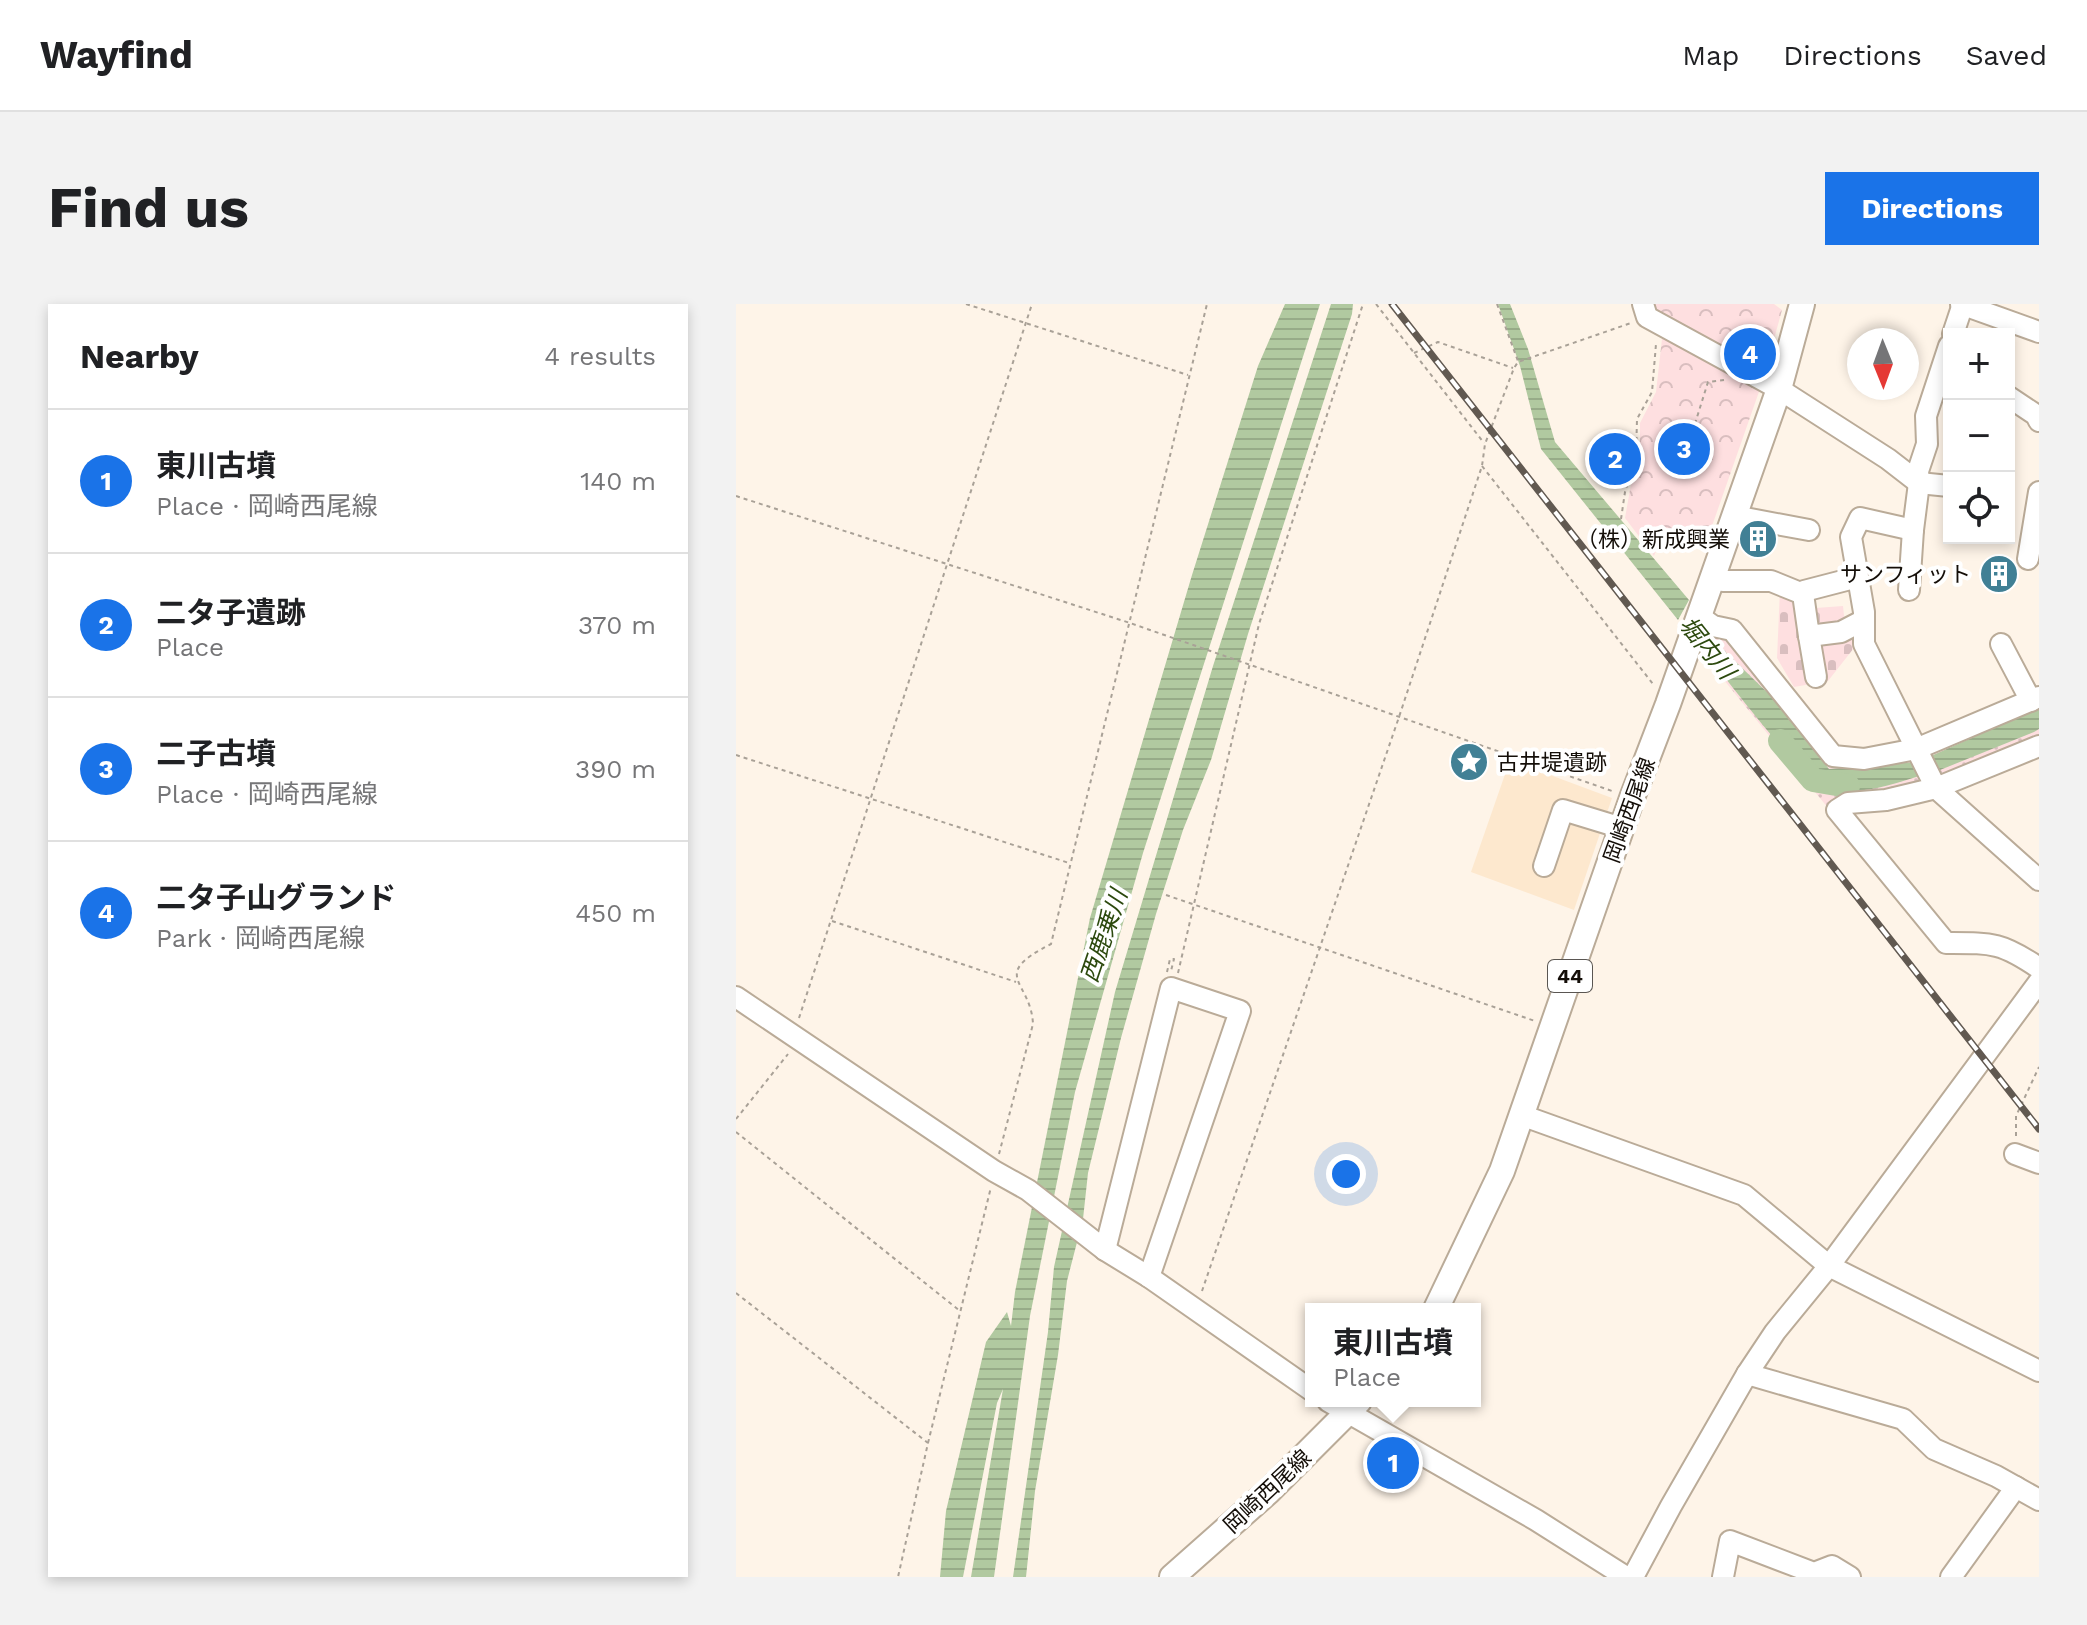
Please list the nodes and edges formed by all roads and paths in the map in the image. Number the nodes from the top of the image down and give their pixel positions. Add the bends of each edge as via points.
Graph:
1 (966, 304) edge
2 (1032, 304) edge
3 (1207, 304) edge
4 (1363, 304) edge
5 (1376, 304) edge
6 (1497, 304) edge
7 (1802, 304) edge
8 (1962, 304) edge
9 (1649, 315) edge
10 (1025, 323) junction
11 (1955, 328) edge
12 (2009, 328) edge
13 (2015, 329) edge
14 (2039, 332) edge
15 (1414, 353) junction
16 (1518, 362) junction
17 (1943, 364) edge
18 (1739, 367) junction
19 (1514, 368) junction
20 (1189, 376) junction
21 (1779, 389) junction
22 (2014, 400) edge
23 (2038, 416) edge
24 (1485, 444) junction
25 (1683, 462) dead end
26 (1482, 466) junction
27 (1919, 483) junction
28 (1943, 485) edge
29 (2039, 492) edge
30 (736, 496) edge
31 (1734, 516) junction
32 (1621, 519) dead end
33 (1809, 530) dead end
34 (1913, 530) junction
35 (2028, 559) dead end
36 (948, 565) junction
37 (1713, 576) junction
38 (1858, 577) junction
39 (1909, 590) dead end
40 (1803, 594) junction
41 (1864, 620) junction
42 (1130, 623) junction
43 (1695, 627) junction
44 (1809, 636) junction
45 (2001, 644) dead end
46 (1250, 666) junction
47 (1816, 677) dead end
48 (2035, 699) edge
49 (1668, 704) junction
50 (1399, 717) junction
51 (2039, 746) edge
52 (1916, 749) junction
53 (736, 755) edge
54 (1936, 788) junction
55 (1632, 798) junction
56 (871, 799) junction
57 (1622, 828) junction
58 (1070, 864) junction
59 (1544, 866) dead end
60 (2039, 880) edge
61 (1166, 895) dead end
62 (1193, 905) junction
63 (832, 920) junction
64 (1319, 947) junction
65 (2039, 968) edge
66 (1177, 978) dead end
67 (1017, 982) junction
68 (2035, 995) edge
69 (736, 997) edge
70 (1552, 1027) junction
71 (796, 1038) junction
72 (2039, 1067) edge
73 (1521, 1115) junction
74 (736, 1119) edge
75 (736, 1132) edge
76 (2015, 1154) joint
77 (2039, 1163) edge
78 (994, 1171) junction
79 (1105, 1250) junction
80 (1829, 1266) junction
81 (1149, 1277) junction
82 (736, 1293) edge
83 (1439, 1303) edge
84 (1195, 1310) junction
85 (961, 1312) junction
86 (2039, 1371) edge
87 (1747, 1374) junction
88 (1305, 1386) edge
89 (1343, 1407) edge
90 (1348, 1407) edge
91 (928, 1443) junction
92 (2016, 1487) junction
93 (2039, 1500) edge
94 (898, 1577) edge
95 (1172, 1577) edge
96 (1626, 1577) edge
97 (1633, 1577) edge
98 (1723, 1577) edge
99 (1850, 1577) edge
100 (1951, 1577) edge

1 - 10 path
2 - 10 path
3 - 20 path
4 - 46 path
5 - 15 path
6 - 16 path
7 - 21 main road, 岡崎西尾線 / 44
8 - 11 street
8 - 12 street
9 - 16 path
9 - 18 street
9 - 32 path via 1652,392 1637,419 1636,457
10 - 20 path
10 - 36 path
13 - 14 street
15 - 19 path via 1438,342
15 - 24 path
16 - 19 path
17 - 27 street via 1926,416
18 - 21 street
18 - 25 path via 1731,378 1708,382
19 - 24 path
20 - 42 path
21 - 27 street
21 - 31 main road, 岡崎西尾線 / 44
22 - 23 street
24 - 26 path
26 - 49 path
26 - 50 path
27 - 28 street
27 - 34 street
29 - 35 street
30 - 36 path
31 - 33 street
31 - 37 main road, 岡崎西尾線 / 44
34 - 38 street via 1860,518 1851,537
34 - 39 street
36 - 42 path
36 - 56 path
37 - 40 street via 1723,581 1771,581
37 - 43 main road, 岡崎西尾線 / 44
38 - 40 street
38 - 41 street
40 - 44 street
41 - 44 street via 1841,632
41 - 52 street via 1864,644
42 - 46 path
42 - 58 path
43 - 49 main road, 岡崎西尾線 / 44
43 - 52 street via 1732,630 1833,756 1864,759
44 - 47 street
45 - 48 street
46 - 50 path
46 - 62 path
48 - 52 street
49 - 55 main road, 岡崎西尾線 / 44
50 - 55 path
50 - 64 path
51 - 54 street
52 - 54 street
53 - 56 path
54 - 60 street
54 - 65 street via 1848,803 1837,810 1946,943 1994,944
55 - 57 main road, 岡崎西尾線 / 44
56 - 58 path
56 - 63 path
57 - 59 street via 1563,810
57 - 70 main road, 岡崎西尾線 / 44
58 - 67 path via 1051,944 1026,957
61 - 62 path
62 - 64 path
62 - 66 path
63 - 67 path
63 - 71 path
64 - 70 path
64 - 84 path
67 - 78 path via 1032,1009 1033,1024
68 - 80 street
69 - 71 street
70 - 73 main road, 岡崎西尾線 / 44
71 - 74 path
71 - 78 street
72 - 76 path via 2016,1116
73 - 80 street via 1744,1195
73 - 83 main road, 岡崎西尾線 / 44 via 1502,1171
75 - 85 path
76 - 77 street
78 - 79 street via 1028,1190
78 - 85 path
79 - 81 street
79 - 81 street via 1171,988 1240,1011
80 - 86 street
80 - 87 street
81 - 84 street
82 - 91 path
84 - 88 street
85 - 91 path
87 - 92 street via 1903,1419 1934,1449
87 - 97 street
89 - 95 main road, 岡崎西尾線 via 1268,1492
90 - 96 street
91 - 94 path
92 - 93 street
92 - 100 street
98 - 99 street via 1730,1541 1814,1573 1832,1566

